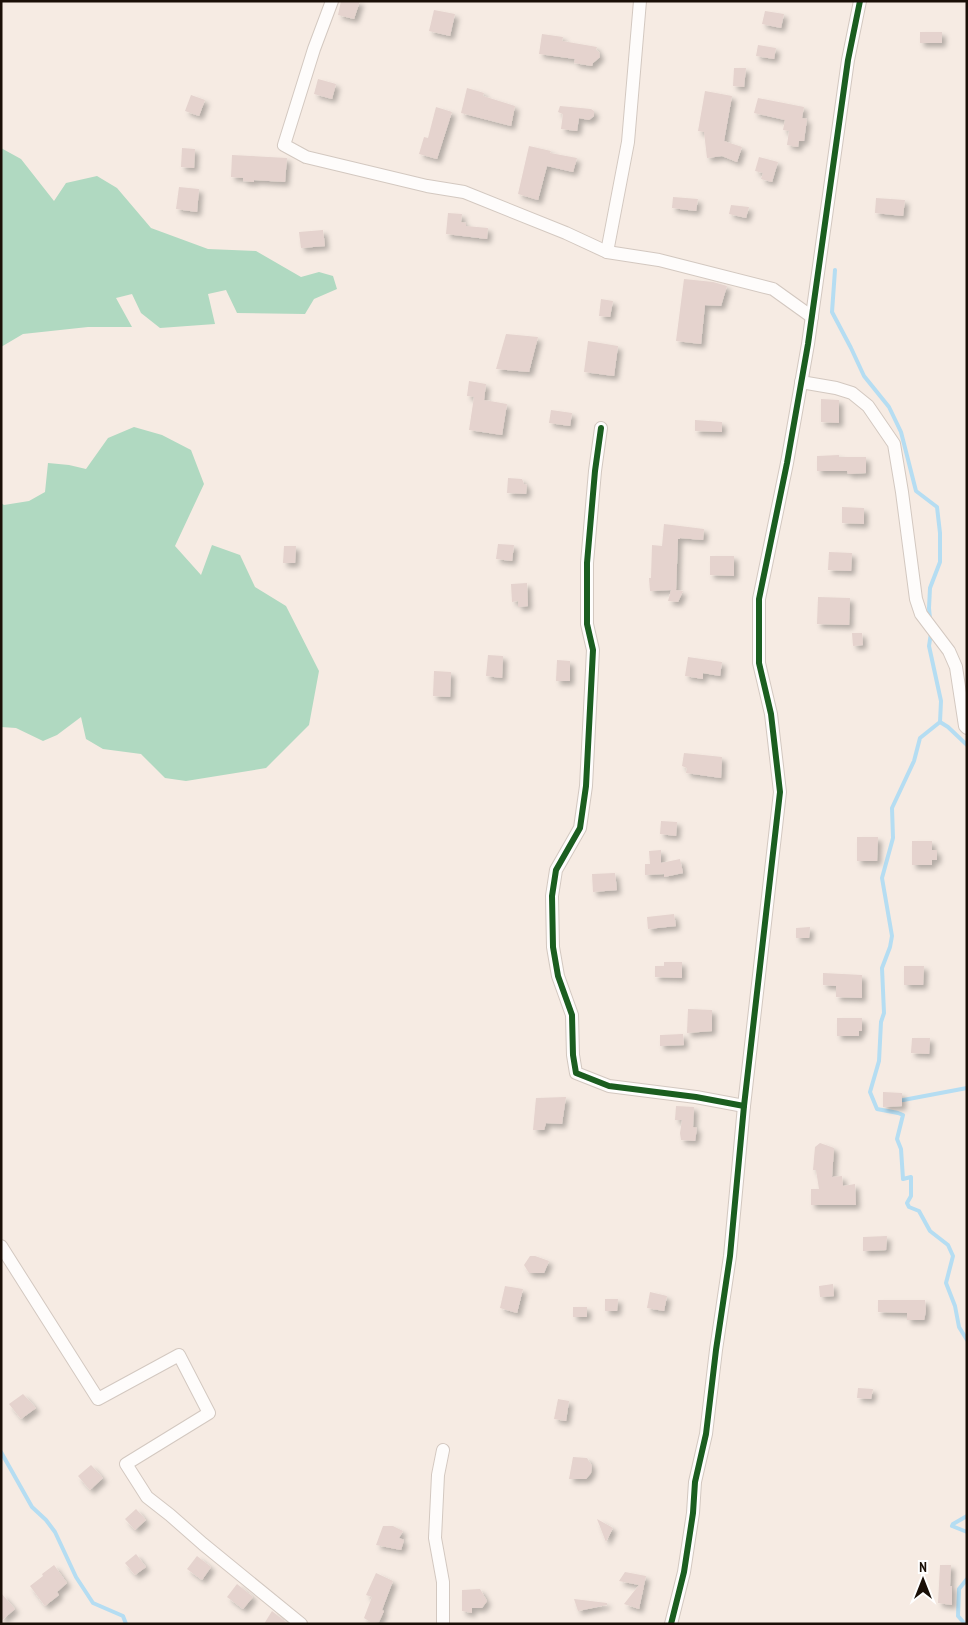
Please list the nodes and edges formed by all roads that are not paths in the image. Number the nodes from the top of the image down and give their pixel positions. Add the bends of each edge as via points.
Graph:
1 (332, 1) edge
2 (640, 1) edge
3 (860, 1) edge
4 (607, 252) junction
5 (812, 317) junction
6 (802, 382) junction
7 (601, 428) dead end
8 (967, 728) edge
9 (744, 1106) junction
10 (1, 1246) edge
11 (443, 1450) dead end
12 (301, 1624) edge
13 (443, 1624) edge
14 (671, 1624) edge

1 - 4 street via 284,145 306,157 464,192
2 - 4 street via 628,142
3 - 5 street via 848,60
4 - 5 street via 659,260 774,290
5 - 6 street
6 - 8 street via 852,394 868,406 894,444 916,599 921,614 949,651 956,667
6 - 9 street via 759,599 759,663 771,714 780,792
7 - 9 street via 587,563 587,624 593,650 586,786 580,828 556,870 552,896 554,947 558,976 572,1015 576,1073 609,1086
9 - 14 street via 730,1256 706,1434 695,1482 684,1572
10 - 12 street via 98,1399 179,1355 209,1413 126,1464 147,1498
11 - 13 street via 438,1475 435,1538 443,1582

